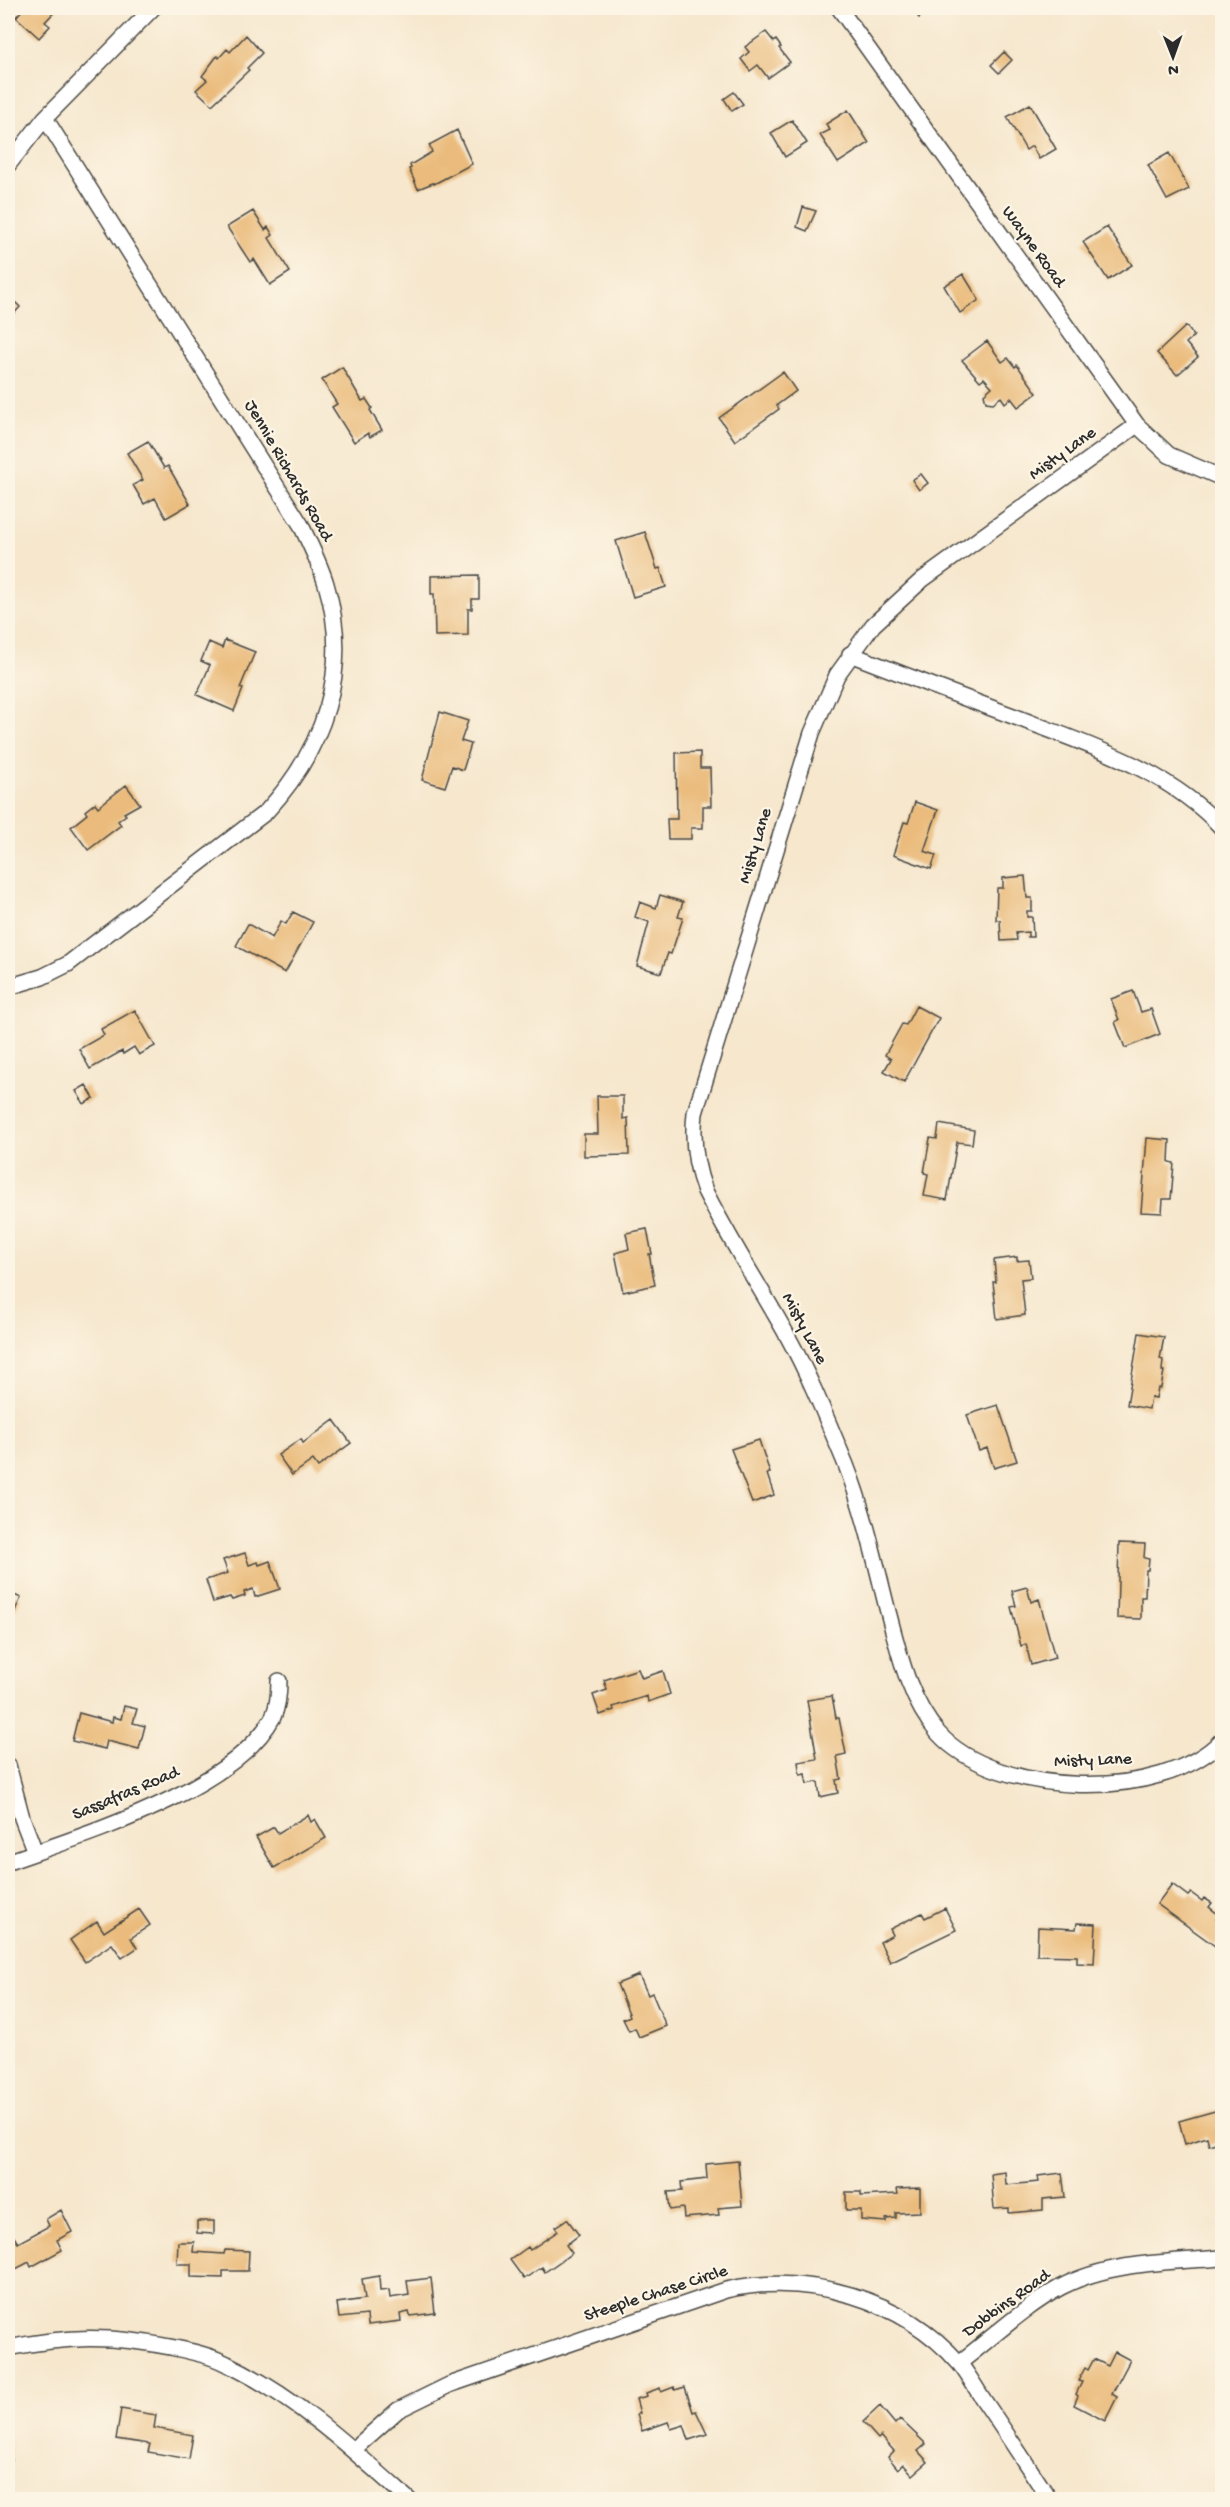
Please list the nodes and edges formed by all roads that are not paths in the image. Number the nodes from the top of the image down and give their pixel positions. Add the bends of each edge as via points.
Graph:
1 (153, 8) edge
2 (839, 8) edge
3 (45, 118) junction
4 (8, 165) edge
5 (1137, 425) junction
6 (1222, 478) edge
7 (850, 654) junction
8 (1222, 828) edge
9 (8, 987) edge
10 (279, 1681) dead end
11 (1222, 1740) edge
12 (8, 1765) edge
13 (35, 1852) junction
14 (8, 1862) edge
15 (1222, 2258) edge
16 (8, 2348) edge
17 (959, 2363) junction
18 (353, 2450) junction
19 (410, 2499) edge
20 (1050, 2499) edge

1 - 3 street
2 - 5 street, Wayne Road
3 - 4 street
3 - 9 street, Jennie Richards Road via 301,525 326,585 335,646 328,708 317,738 303,766 266,812 68,964
5 - 6 street, Wayne Road via 1169,455
5 - 7 street, Misty Lane via 922,580 873,625
7 - 8 street via 1136,765 1203,808
7 - 11 street, Misty Lane via 812,733 695,1113 697,1171 718,1217 789,1339 828,1422 859,1502 904,1671 918,1703 939,1734 968,1757 994,1770 1021,1779 1080,1784 1168,1773 1192,1763
10 - 13 street, Sassafras Road via 279,1698 261,1735 206,1779 129,1818
12 - 13 street
13 - 14 street, Sassafras Road
15 - 17 street, Dobbins Road via 1120,2268 1086,2276 1035,2303
16 - 18 street via 74,2337 112,2338 189,2351 225,2363 259,2381
17 - 18 street, Steeple Chase Circle via 907,2322 852,2295 808,2284 758,2284 726,2290 449,2385 398,2410
17 - 20 street, Steeple Chase Circle
18 - 19 street

